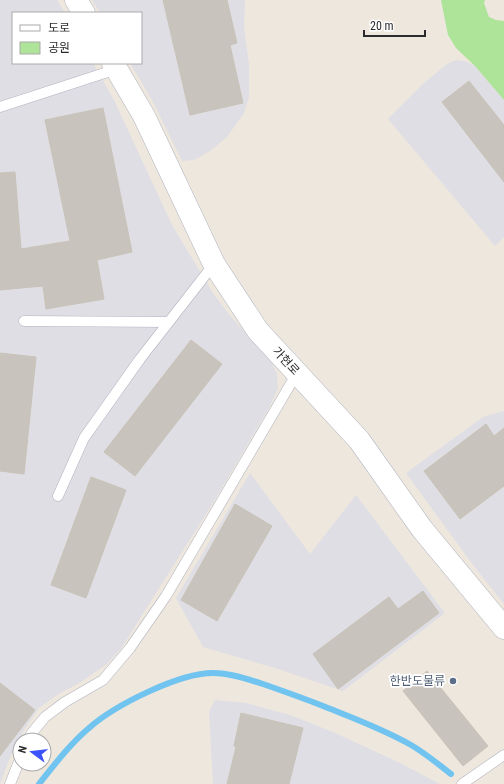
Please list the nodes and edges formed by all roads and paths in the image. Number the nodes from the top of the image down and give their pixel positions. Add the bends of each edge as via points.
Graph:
1 (76, 0) edge
2 (83, 12) edge
3 (115, 66) edge
4 (0, 107) edge
5 (214, 264) junction
6 (24, 321) dead end
7 (168, 322) junction
8 (297, 373) junction
9 (58, 496) dead end
10 (504, 628) edge
11 (33, 732) edge
12 (504, 755) edge
13 (15, 772) edge
14 (10, 784) edge
15 (462, 784) edge

1 - 2 street
3 - 4 lane
3 - 5 street, 가현로 via 144,116
5 - 7 lane
5 - 8 street, 가현로 via 258,331
6 - 7 lane
7 - 9 lane via 84,438
8 - 10 street, 가현로 via 359,440 422,530
8 - 11 lane via 166,596 130,648 103,680 65,702 45,717
12 - 15 lane
13 - 14 lane

